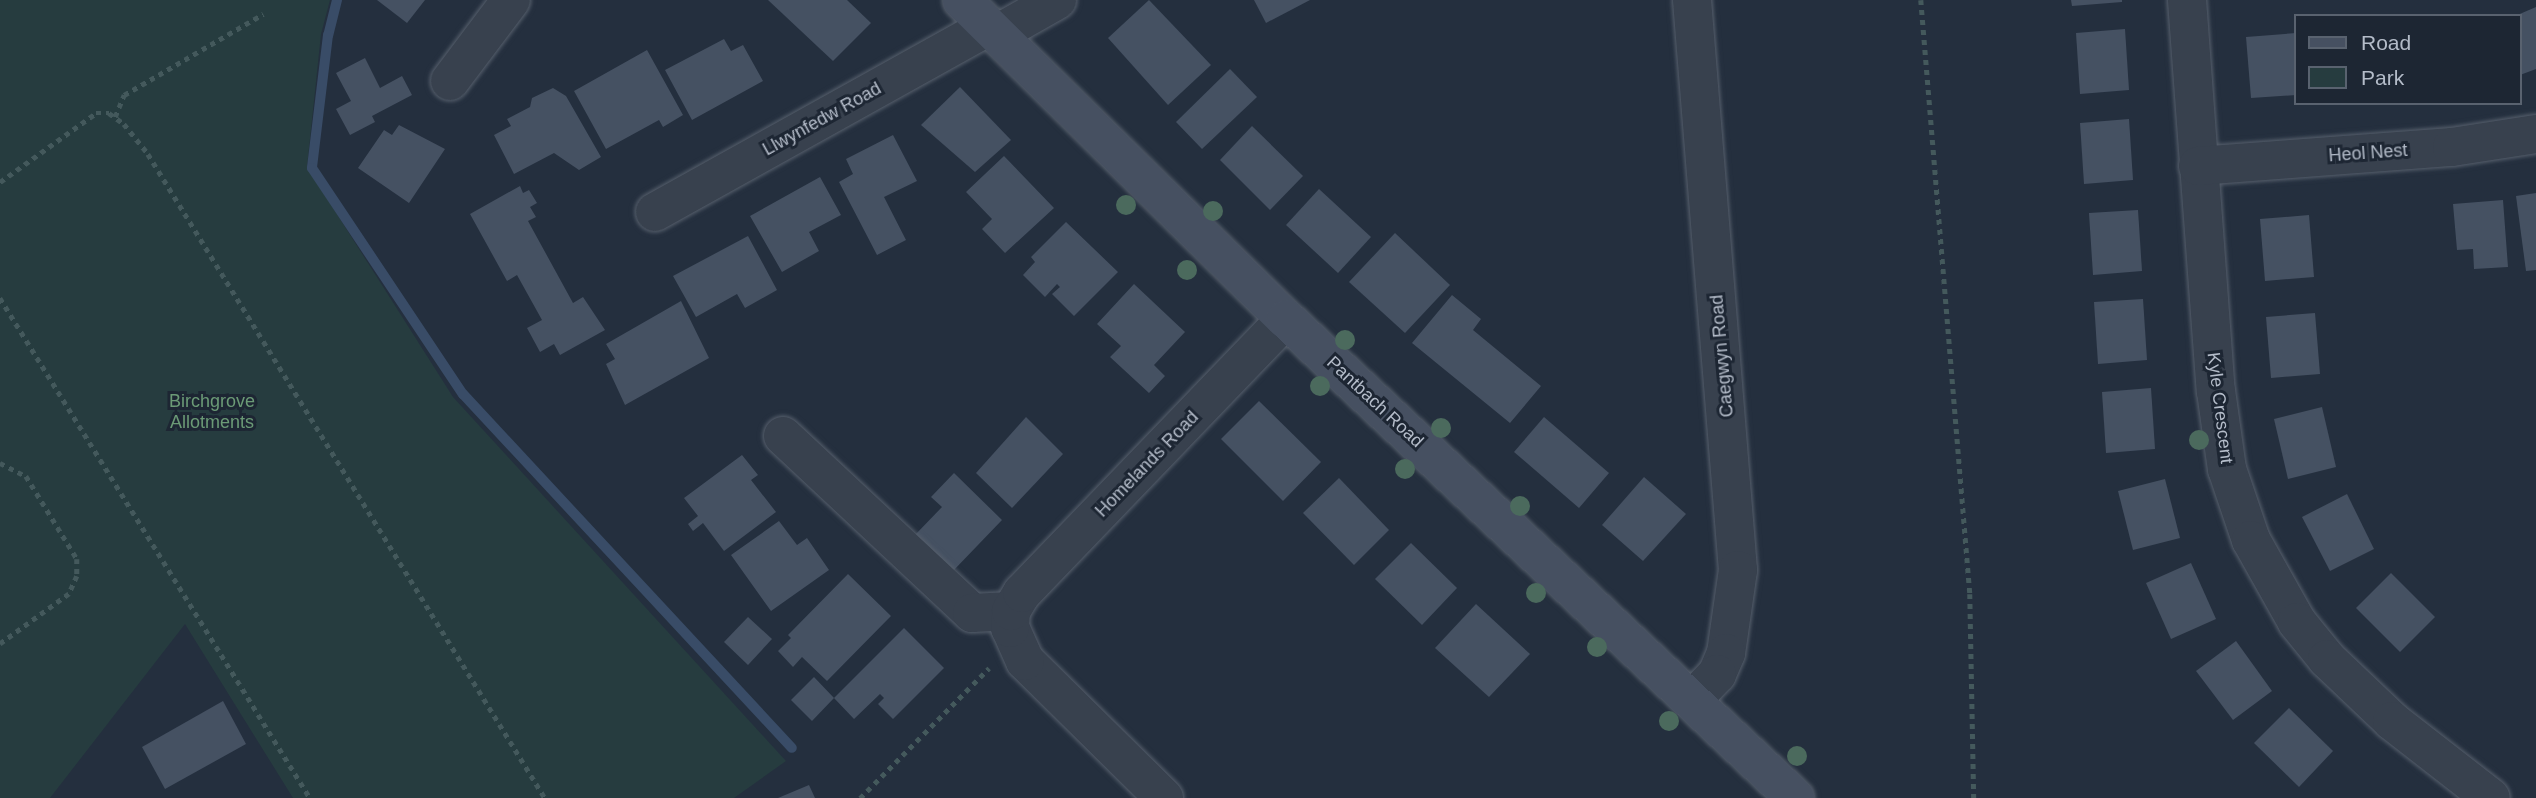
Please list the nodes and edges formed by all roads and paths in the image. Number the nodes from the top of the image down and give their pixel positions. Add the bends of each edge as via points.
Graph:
1 (511, 0) edge
2 (962, 0) edge
3 (1057, 0) edge
4 (1692, 0) edge
5 (1920, 0) edge
6 (2187, 0) edge
7 (263, 14) dead end
8 (993, 30) junction
9 (450, 81) dead end
10 (115, 117) junction
11 (2536, 134) edge
12 (2198, 166) junction
13 (0, 181) edge
14 (655, 212) dead end
15 (0, 298) edge
16 (1286, 319) junction
17 (783, 436) dead end
18 (0, 463) edge
19 (1011, 611) junction
20 (0, 644) edge
21 (992, 664) dead end
22 (1693, 699) junction
23 (310, 798) edge
24 (545, 798) edge
25 (860, 798) edge
26 (1164, 798) edge
27 (1795, 798) edge
28 (1974, 798) edge
29 (2491, 798) edge

1 - 9 street
2 - 8 street, Pantbach Road
3 - 8 street, Llwynfedw Road
4 - 22 street, Caegwyn Road via 1738,570 1727,653 1717,674
5 - 28 path via 1970,594
6 - 12 street, Kyle Crescent
7 - 10 path via 124,95
8 - 14 street, Llwynfedw Road
8 - 16 street, Pantbach Road
10 - 13 path via 96,113
10 - 24 path via 148,154
11 - 12 street, Heol Nest via 2452,147
12 - 29 street, Kyle Crescent via 2221,433 2227,469 2252,540 2297,622 2327,659 2392,721
15 - 23 path
16 - 19 street, Homelands Road via 1022,593
16 - 22 street, Pantbach Road
17 - 19 street via 972,613
18 - 20 path via 26,476 77,559 77,576 69,594
19 - 26 street via 1014,643 1025,661
21 - 25 path
22 - 27 street, Pantbach Road

